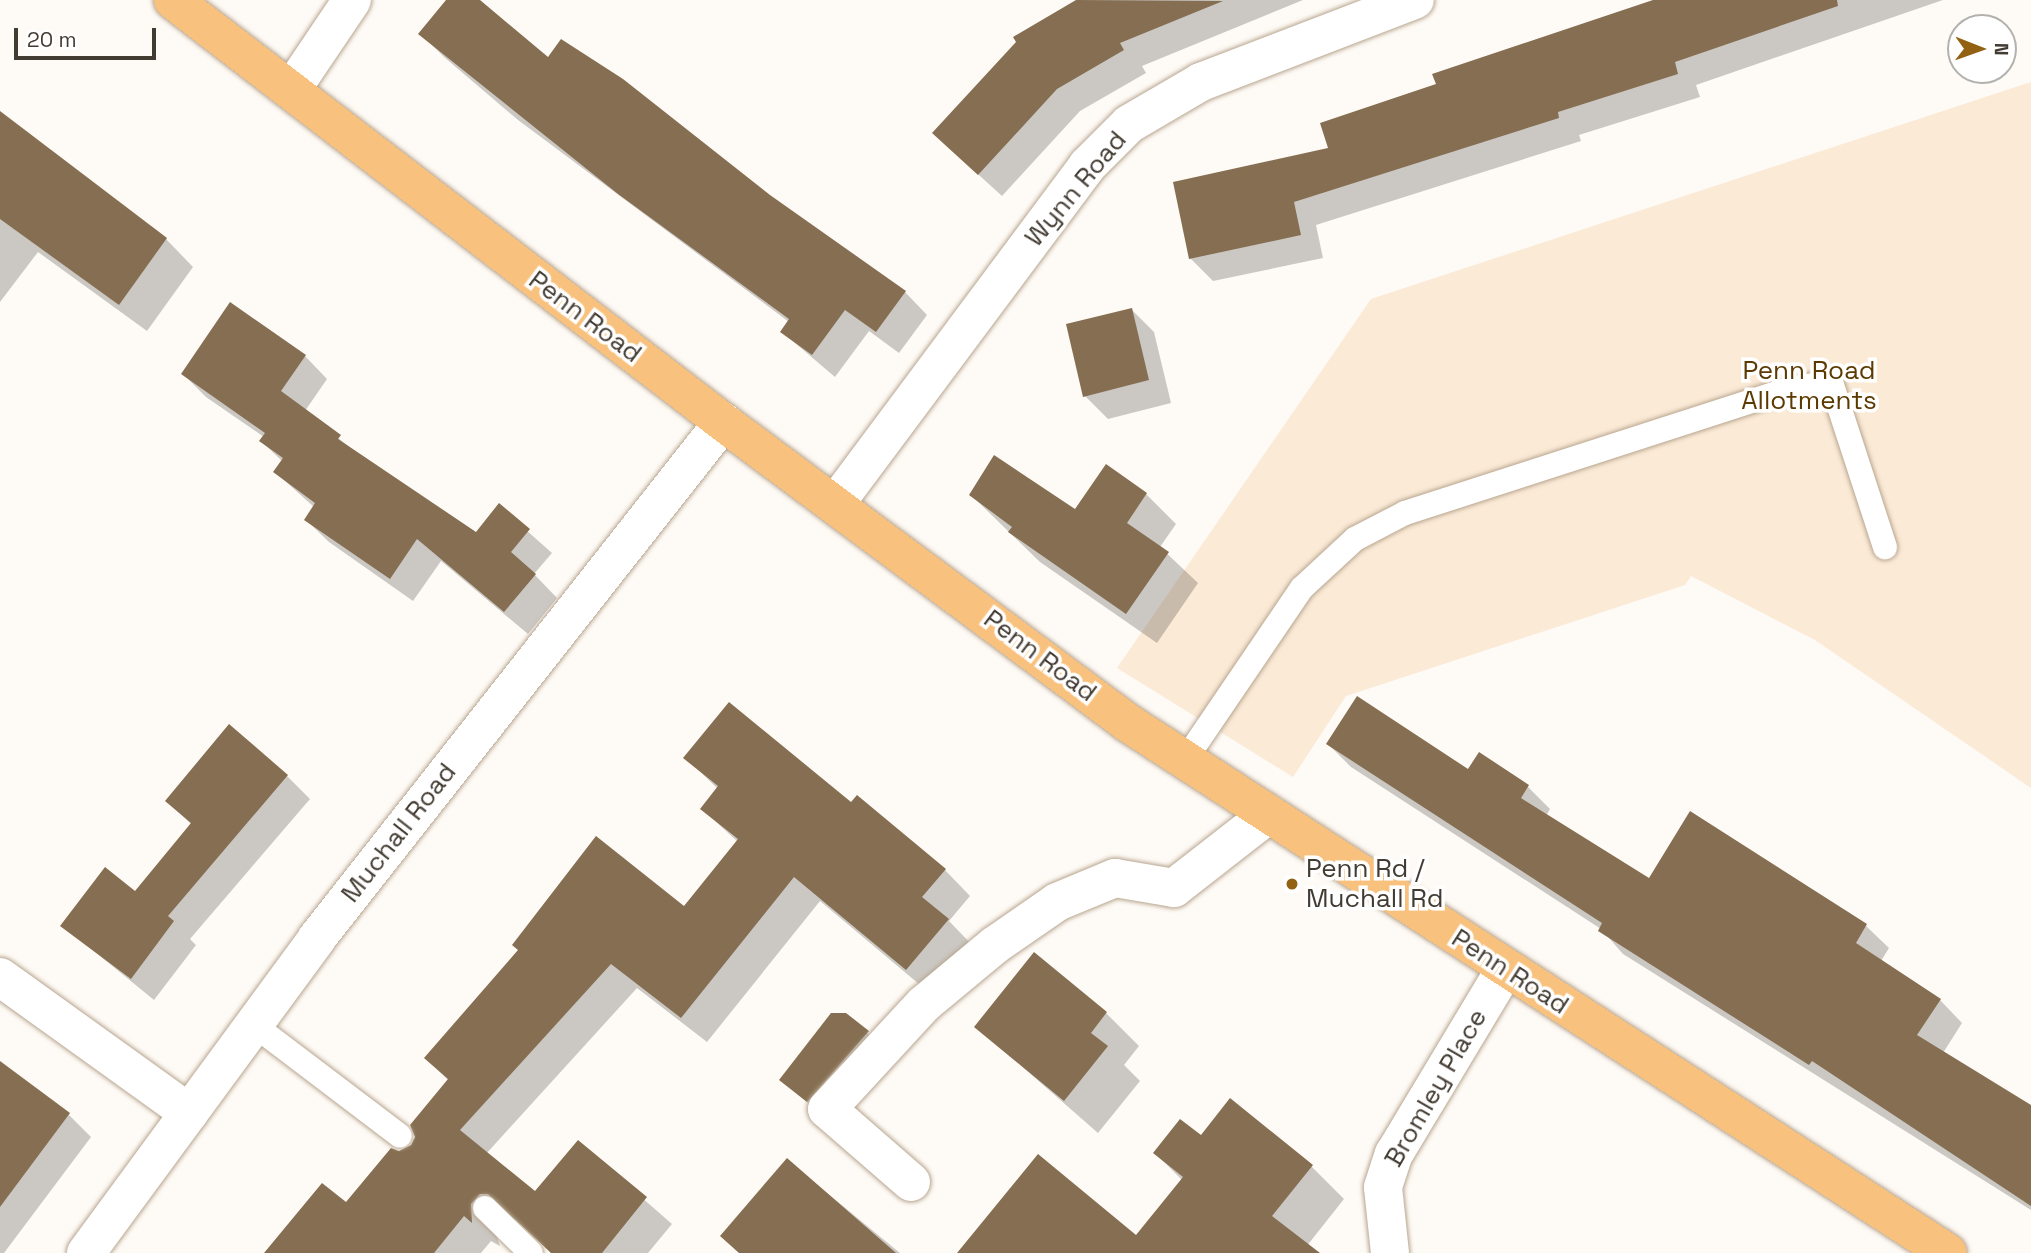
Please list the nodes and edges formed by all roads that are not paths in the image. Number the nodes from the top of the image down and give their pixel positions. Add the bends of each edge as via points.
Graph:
1 (173, 0) edge
2 (352, 0) edge
3 (1415, 0) edge
4 (292, 89) junction
5 (723, 422) junction
6 (836, 503) junction
7 (1885, 547) dead end
8 (1185, 760) junction
9 (1269, 814) junction
10 (1505, 969) junction
11 (0, 977) edge
12 (254, 1025) junction
13 (188, 1114) junction
14 (400, 1136) dead end
15 (911, 1182) dead end
16 (485, 1208) dead end
17 (86, 1253) edge
18 (531, 1253) edge
19 (1390, 1253) edge
20 (1948, 1253) edge

1 - 4 highway, Penn Road
2 - 4 street
3 - 6 street, Wynn Road via 1201,82 1129,124 1087,166
4 - 5 highway, Penn Road
5 - 6 highway, Penn Road
5 - 12 street, Muchall Road
6 - 8 highway, Penn Road via 1128,723
7 - 8 lane via 1831,382 1790,389 1405,513 1355,539 1302,588
8 - 9 highway, Penn Road
9 - 10 highway, Penn Road
9 - 15 street via 1174,888 1115,878 1057,902 924,1004 827,1109
10 - 19 street, Bromley Place via 1394,1154 1383,1186
10 - 20 highway, Penn Road
11 - 13 street
12 - 13 street, Muchall Road
12 - 14 lane
13 - 17 street, Muchall Road
16 - 18 lane

